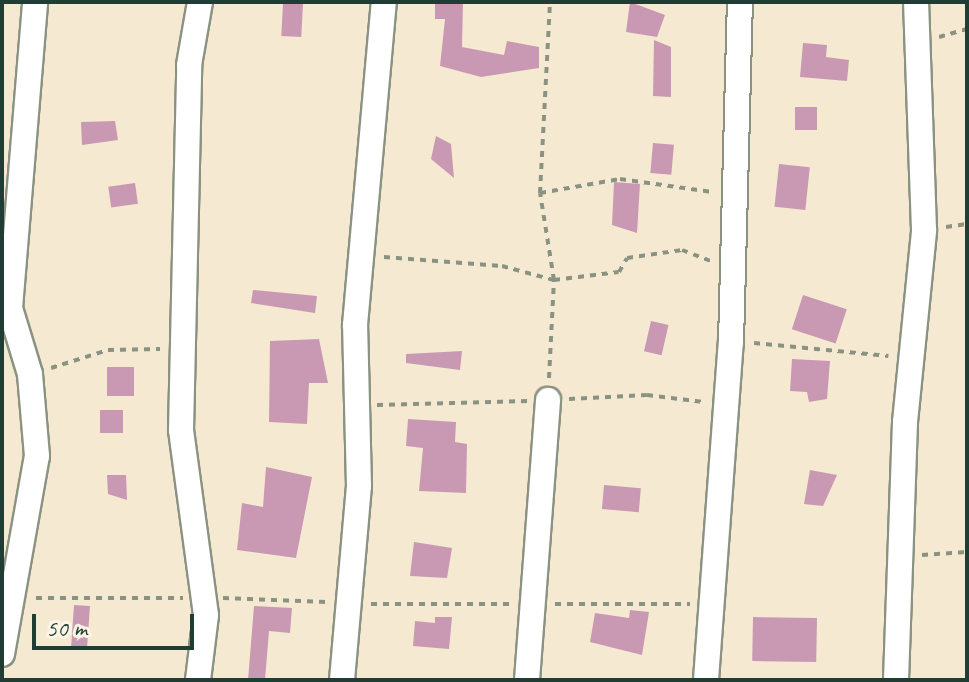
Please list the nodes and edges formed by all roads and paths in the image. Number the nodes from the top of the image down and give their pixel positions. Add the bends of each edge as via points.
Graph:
1 (35, 2) edge
2 (200, 2) edge
3 (384, 2) edge
4 (550, 2) edge
5 (740, 2) edge
6 (916, 2) edge
7 (540, 193) junction
8 (734, 196) junction
9 (362, 255) junction
10 (731, 269) junction
11 (554, 280) junction
12 (731, 342) junction
13 (186, 349) junction
14 (910, 360) junction
15 (30, 374) junction
16 (548, 400) junction
17 (359, 405) junction
18 (726, 405) junction
19 (967, 552) edge
20 (905, 556) junction
21 (2, 654) edge
22 (198, 680) edge
23 (342, 680) edge
24 (527, 680) edge
25 (706, 680) edge
26 (896, 680) edge

1 - 15 street via 10,308
2 - 13 street via 189,65
3 - 9 street
4 - 7 path
5 - 8 street
6 - 14 street via 924,230
7 - 8 path via 620,179
7 - 11 path
8 - 10 street
9 - 11 path via 502,266
9 - 17 street
10 - 11 path via 682,250 627,258 619,272
10 - 12 street
11 - 16 path
12 - 14 path via 829,345
12 - 18 street
13 - 15 path via 108,350
13 - 22 street via 181,430 207,637
14 - 20 street
15 - 21 street via 37,456
16 - 17 path
16 - 18 path via 647,395
16 - 24 street
17 - 23 street
18 - 25 street
19 - 20 path
20 - 26 street

